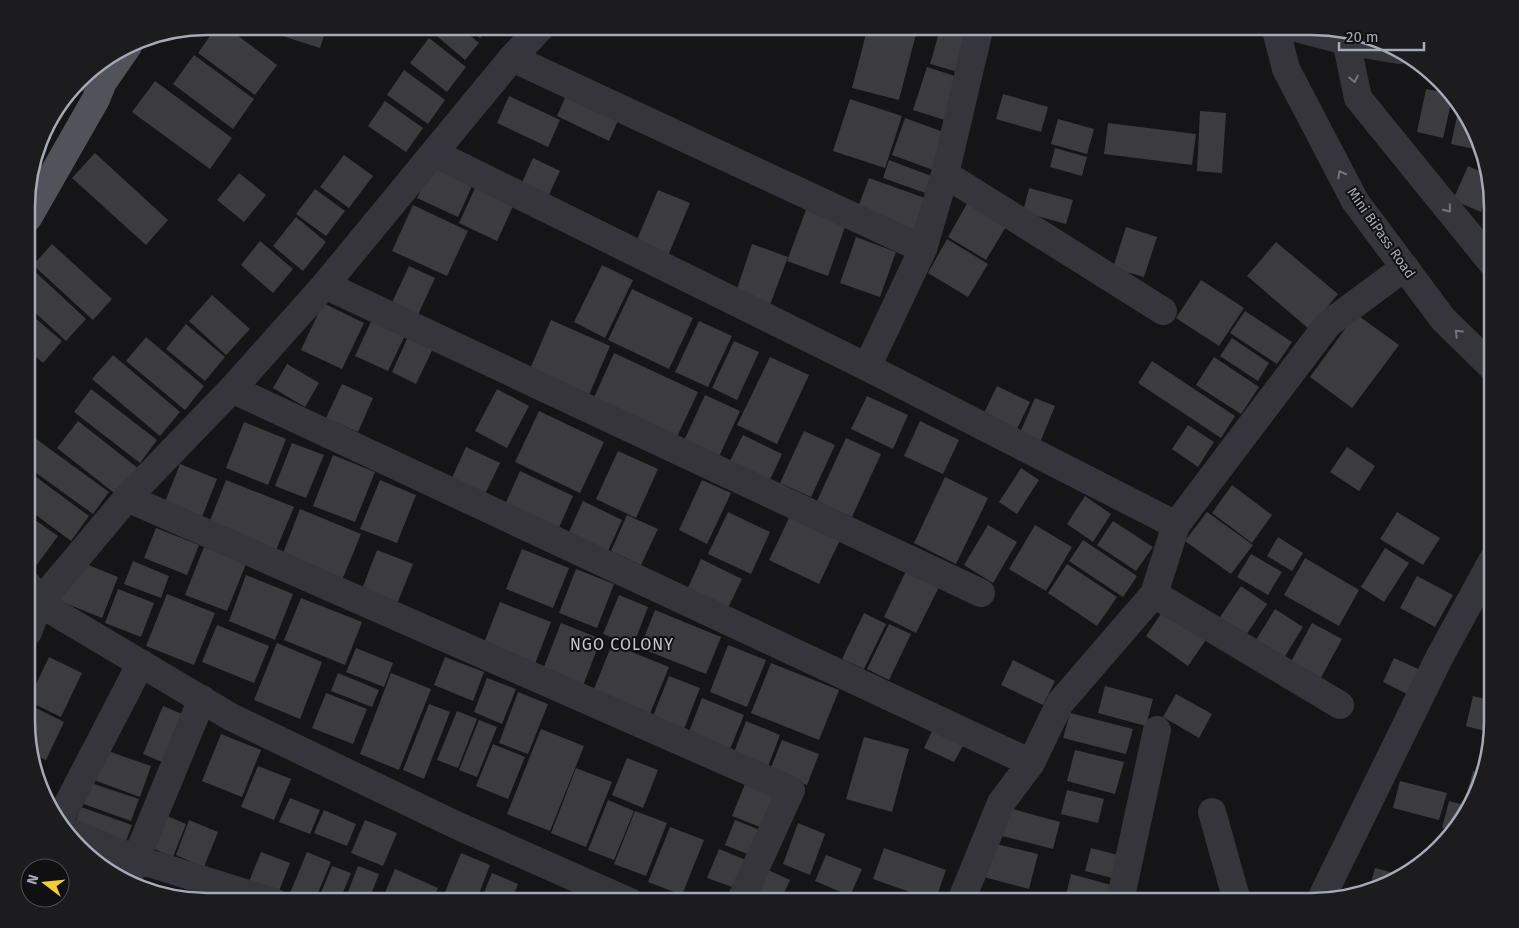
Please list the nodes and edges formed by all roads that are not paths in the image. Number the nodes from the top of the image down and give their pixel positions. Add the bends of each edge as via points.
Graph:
1 (534, 35) edge
2 (978, 35) edge
3 (1277, 35) edge
4 (1346, 38) edge
5 (512, 58) junction
6 (93, 79) edge
7 (434, 153) junction
8 (946, 174) junction
9 (35, 206) edge
10 (923, 249) junction
11 (1484, 254) edge
12 (1405, 267) junction
13 (325, 285) junction
14 (1163, 311) dead end
15 (1484, 359) edge
16 (867, 367) junction
17 (232, 389) junction
18 (127, 498) junction
19 (1176, 525) junction
20 (1484, 576) edge
21 (35, 593) edge
22 (981, 593) dead end
23 (1154, 594) junction
24 (35, 595) edge
25 (141, 663) junction
26 (202, 699) junction
27 (1340, 705) dead end
28 (1157, 730) dead end
29 (1031, 763) junction
30 (1212, 812) dead end
31 (63, 814) edge
32 (83, 841) edge
33 (132, 870) edge
34 (234, 893) edge
35 (610, 893) edge
36 (744, 893) edge
37 (965, 893) edge
38 (1122, 893) edge
39 (1235, 893) edge
40 (1324, 893) edge

1 - 5 street
2 - 8 street
12 -> 3 street, Mini BiPass Road via 1355,201 1286,69
4 -> 11 street via 1358,98
5 - 7 street
5 - 10 street
6 - 9 main road via 96,98
7 - 13 street
7 - 16 street
8 - 10 street
8 - 14 street
10 - 16 street
15 -> 12 street, Mini BiPass Road via 1443,319
12 - 19 street via 1328,324
13 - 17 street
13 - 22 street
16 - 19 street
17 - 18 street
17 - 29 street
18 - 21 street
18 - 36 street via 791,790
19 - 23 street
20 - 40 street via 1439,658
23 - 27 street
23 - 29 street via 1060,703
24 - 25 street
25 - 26 street
25 - 31 street
26 - 33 street
26 - 35 street via 231,717 447,820
28 - 38 street
29 - 37 street via 1001,803
30 - 39 street
32 - 33 street
33 - 34 street

